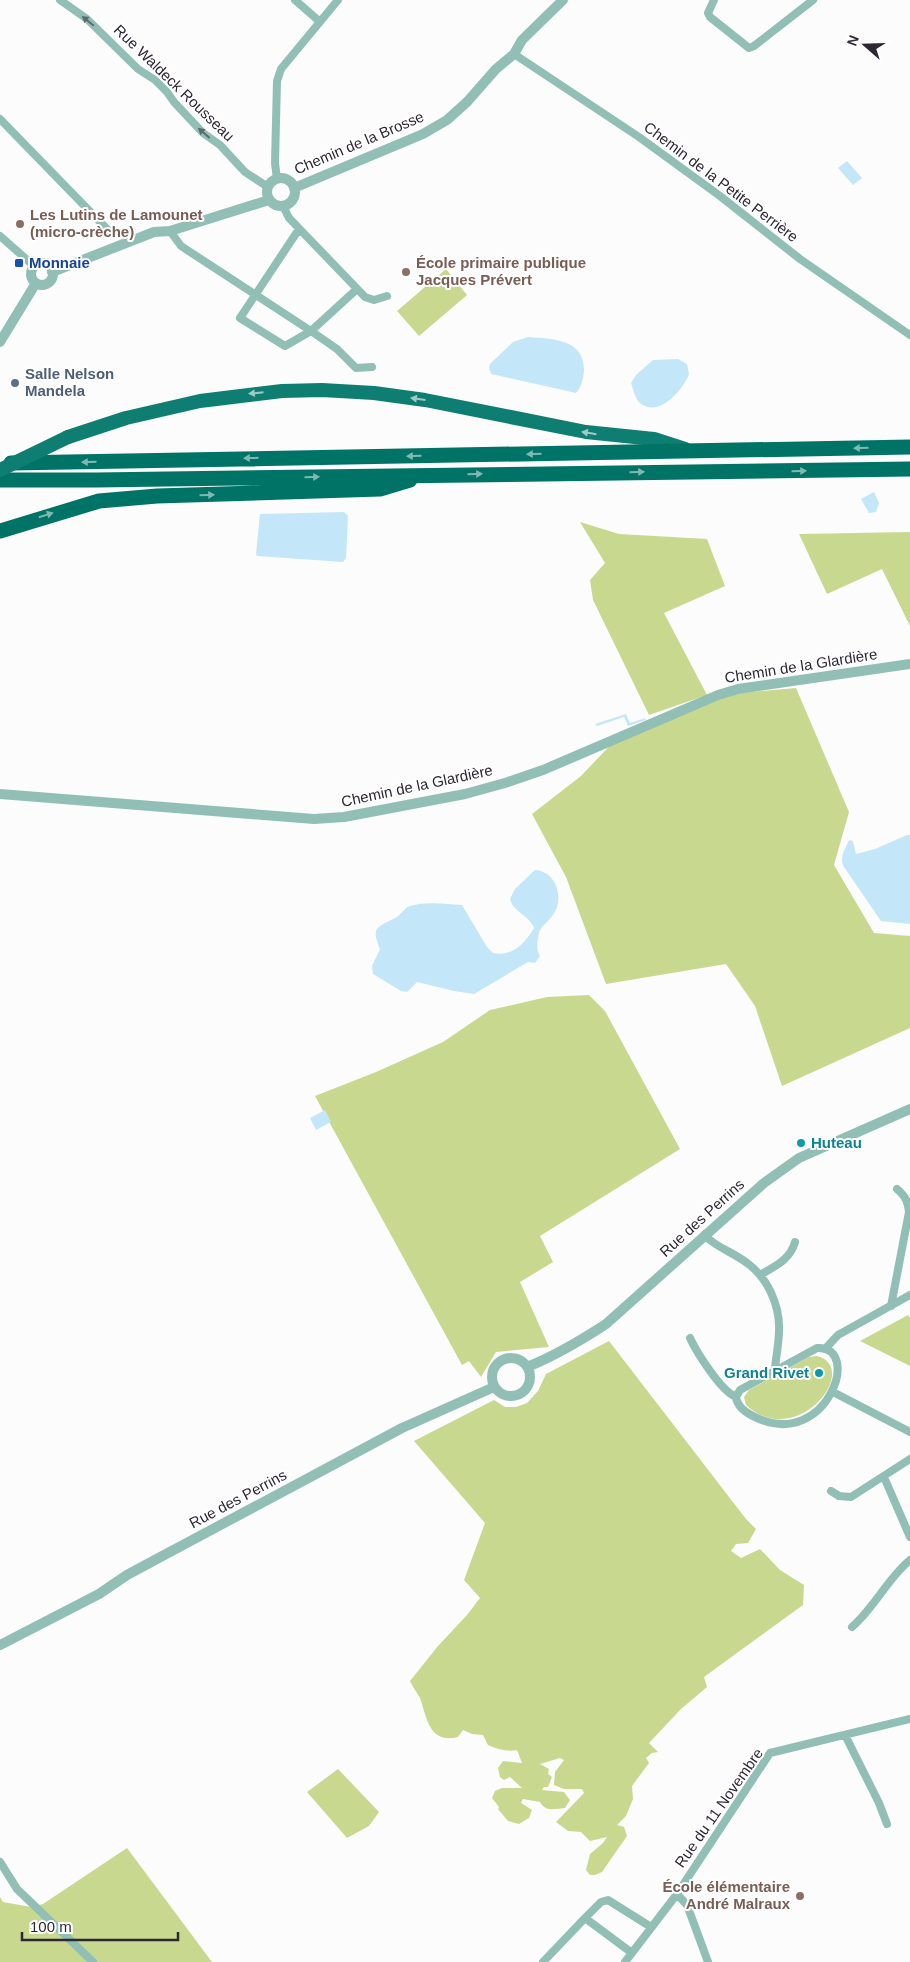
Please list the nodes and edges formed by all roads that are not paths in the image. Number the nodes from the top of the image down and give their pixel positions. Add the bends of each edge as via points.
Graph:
1 (60, 0) edge
2 (295, 0) edge
3 (338, 0) edge
4 (562, 0) edge
5 (714, 0) edge
6 (813, 0) edge
7 (320, 21) junction
8 (514, 54) junction
9 (0, 119) edge
10 (277, 179) junction
11 (268, 187) junction
12 (294, 188) junction
13 (269, 200) junction
14 (283, 206) junction
15 (299, 229) junction
16 (108, 230) dead end
17 (170, 231) junction
18 (0, 236) edge
19 (34, 266) junction
20 (52, 272) junction
21 (36, 283) junction
22 (357, 289) junction
23 (256, 295) junction
24 (387, 296) dead end
25 (312, 331) junction
26 (910, 335) edge
27 (0, 342) edge
28 (372, 367) dead end
29 (910, 447) edge
30 (688, 450) junction
31 (0, 463) edge
32 (910, 469) edge
33 (0, 470) edge
34 (426, 475) junction
35 (0, 480) edge
36 (0, 531) edge
37 (910, 664) edge
38 (0, 794) edge
39 (910, 1109) edge
40 (897, 1189) dead end
41 (704, 1235) junction
42 (795, 1242) dead end
43 (760, 1275) junction
44 (910, 1295) edge
45 (891, 1306) junction
46 (690, 1338) dead end
47 (825, 1349) junction
48 (527, 1367) junction
49 (775, 1369) junction
50 (494, 1386) junction
51 (833, 1392) junction
52 (736, 1396) junction
53 (910, 1432) edge
54 (910, 1459) edge
55 (884, 1478) junction
56 (831, 1491) dead end
57 (910, 1537) edge
58 (910, 1560) edge
59 (852, 1627) dead end
60 (0, 1646) edge
61 (910, 1719) edge
62 (845, 1734) junction
63 (886, 1824) dead end
64 (0, 1862) edge
65 (677, 1894) junction
66 (585, 1918) junction
67 (651, 1927) junction
68 (632, 1952) junction
69 (93, 1962) edge
70 (543, 1962) edge
71 (625, 1962) edge
72 (708, 1962) edge

11 -> 1 street, Rue Waldeck Rousseau via 245,172 155,80 138,69 87,20
2 - 7 street
3 - 7 street
4 - 8 street, Chemin de la Brosse via 522,40
5 - 6 street via 708,13 710,17 749,48
7 - 10 street via 281,68 277,81
8 - 12 street, Chemin de la Brosse via 447,120 423,134
8 - 26 street, Chemin de la Petite Perrière via 639,137 800,259
9 - 16 street
10 - 11 street
10 - 12 street via 285,179
11 - 13 street
12 - 14 street via 294,197
13 - 14 street
13 - 17 street
14 - 15 street
15 - 22 street
15 - 23 street
17 - 20 street via 154,232
17 - 23 street via 181,246
18 - 19 street
19 - 20 street via 46,264
19 - 21 street via 31,275
20 - 21 street via 52,279 47,284
21 - 27 street
22 - 24 street via 374,300
22 - 25 street
23 - 25 street
23 - 25 street via 240,318 285,346
25 - 28 street via 356,368
29 -> 30 highway
30 -> 31 highway
30 -> 33 highway, bridge via 654,439 586,432 374,392 282,391 200,401 126,418 68,437
34 -> 32 highway
35 -> 34 highway
36 -> 34 highway via 99,501 156,496 380,489
37 - 38 street, Chemin de la Glardière via 738,689 505,783 344,817 314,819
39 - 41 street, Rue des Perrins via 799,1158 764,1183
40 - 45 street via 908,1202 909,1212
41 - 43 street
41 - 48 street, Rue des Perrins via 606,1324 549,1359
42 - 43 street via 786,1259
43 - 49 street via 774,1300 779,1320
44 - 45 street
45 - 47 street via 838,1335
46 - 52 street via 711,1371 730,1394
47 - 49 street via 812,1350
47 - 51 street via 832,1354 837,1367
48 - 50 street via 510,1358 498,1363 492,1374
48 - 50 street via 528,1385 520,1394 509,1396
49 - 52 street via 740,1390
50 - 60 street, Rue des Perrins via 402,1428
51 - 52 street via 822,1407 807,1418 781,1424 754,1416 739,1404
51 - 53 street
54 - 55 street
55 - 56 street via 851,1496 839,1496
55 - 57 street
58 - 59 street via 866,1615
61 - 62 street, Rue du 11 Novembre
62 - 63 street
62 - 65 street, Rue du 11 Novembre via 770,1754
64 - 69 street via 17,1889
65 - 67 street, Rue du 11 Novembre
65 - 72 street via 687,1906
66 - 67 street via 600,1902 608,1900
66 - 68 street
66 - 70 street
67 - 68 street, Rue du 11 Novembre
68 - 71 street, Rue du 11 Novembre

